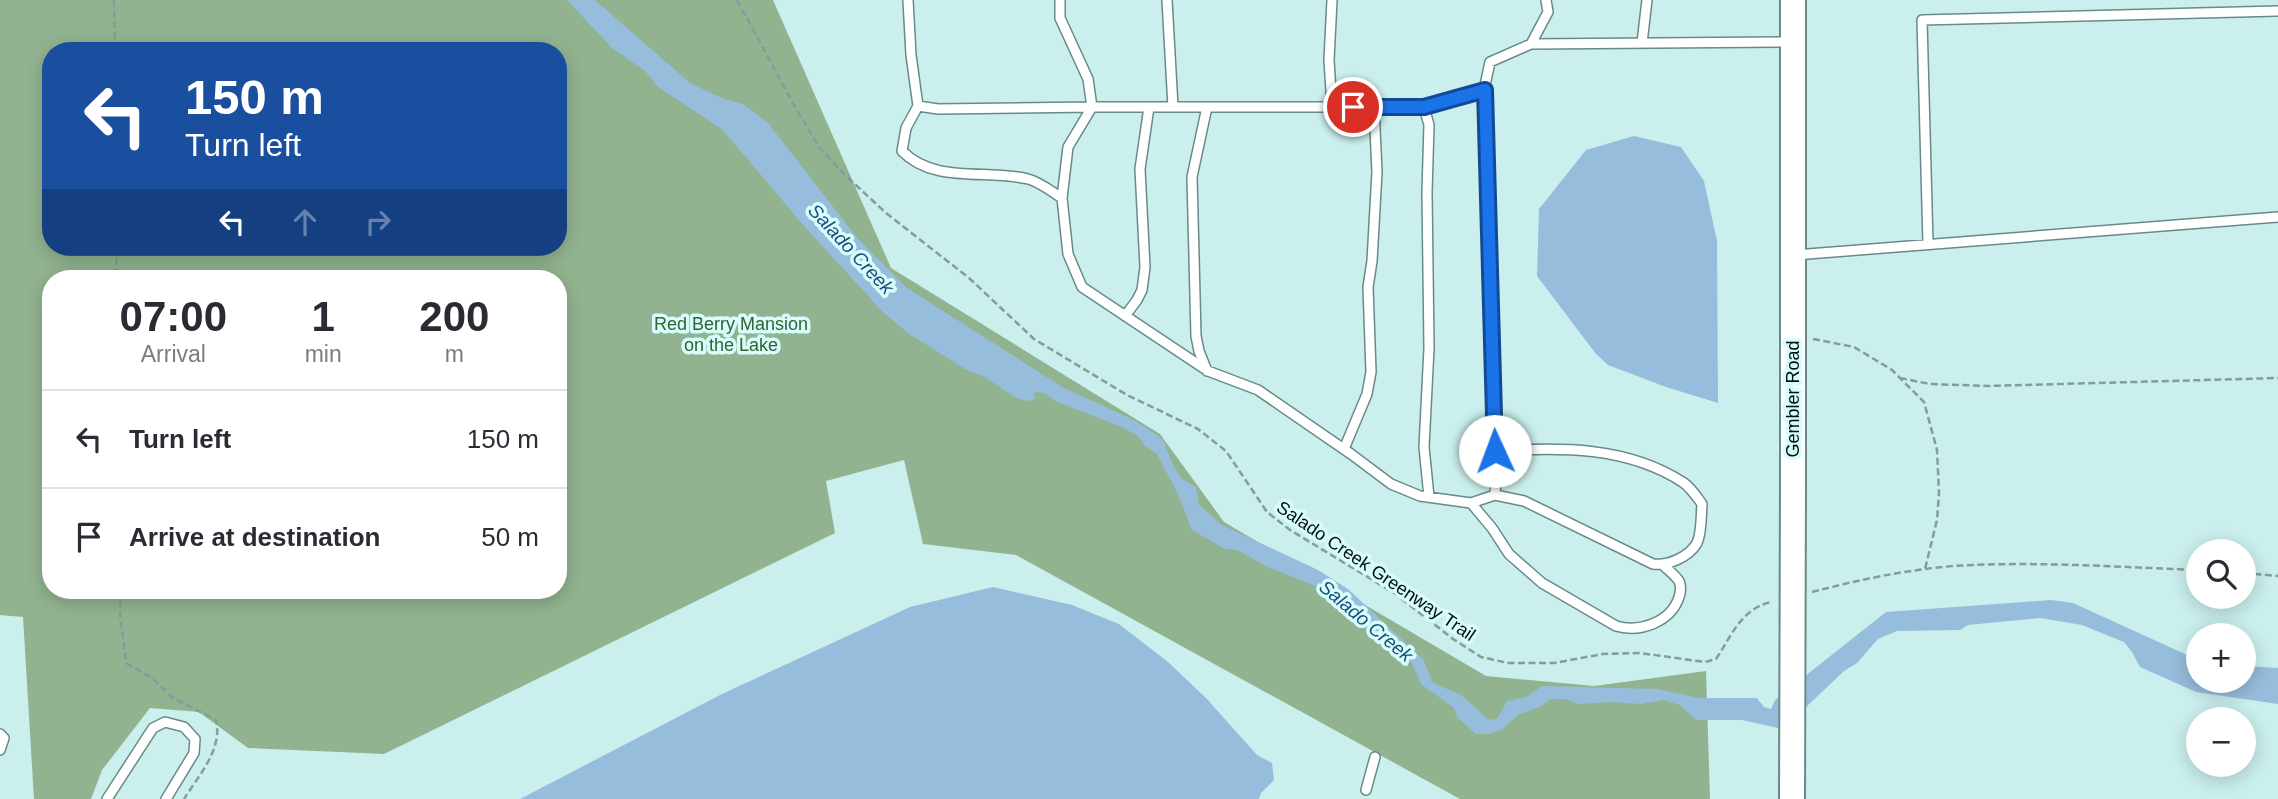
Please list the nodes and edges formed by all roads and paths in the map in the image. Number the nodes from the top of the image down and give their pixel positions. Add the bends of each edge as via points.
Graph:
1 (114, 0) edge
2 (737, 0) edge
3 (908, 0) edge
4 (1060, 0) edge
5 (1167, 0) edge
6 (1332, 0) edge
7 (1546, 0) edge
8 (1647, 0) edge
9 (1793, 0) edge
10 (2278, 11) edge
11 (1793, 41) junction
12 (115, 42) edge
13 (1642, 43) junction
14 (1531, 44) junction
15 (1485, 90) junction
16 (918, 106) junction
17 (1092, 107) junction
18 (1149, 107) junction
19 (1174, 107) junction
20 (1207, 107) junction
21 (1332, 107) junction
22 (1374, 107) junction
23 (1424, 107) junction
24 (1062, 198) junction
25 (2278, 217) edge
26 (1928, 244) junction
27 (1793, 255) junction
28 (1125, 316) junction
29 (1793, 335) junction
30 (1208, 371) junction
31 (1900, 378) junction
32 (2278, 378) edge
33 (1344, 450) junction
34 (1495, 451) junction
35 (1495, 495) junction
36 (1429, 497) junction
37 (1471, 503) junction
38 (1663, 565) junction
39 (1924, 570) junction
40 (2186, 570) edge
41 (2256, 574) edge
42 (2278, 576) edge
43 (1869, 578) dead end
44 (121, 599) edge
45 (1737, 623) dead end
46 (0, 734) edge
47 (0, 750) edge
48 (1375, 757) dead end
49 (1366, 790) dead end
50 (107, 799) edge
51 (166, 799) edge
52 (184, 799) edge
53 (1793, 799) edge

1 - 12 path
2 - 45 path, Salado Creek Greenway Trail via 819,147 886,213 969,278 1034,339 1127,395 1198,429 1226,451 1267,512 1394,593 1481,657 1508,663 1554,663 1640,653 1705,662 1716,659
3 - 16 lane
4 - 17 lane via 1060,18 1088,79
5 - 19 lane
6 - 21 lane
7 - 14 lane via 1548,12
8 - 13 lane
9 - 11 main road, Gembler Road
10 - 26 lane via 1922,20
11 - 13 lane
11 - 27 main road, Gembler Road
13 - 14 lane
14 - 15 lane via 1490,62
15 - 23 lane
15 - 34 lane
16 - 17 lane
16 - 24 lane via 906,128 902,151 909,158 933,170 1030,179
17 - 18 lane
17 - 24 lane via 1068,147
18 - 19 lane
18 - 28 lane via 1140,169 1142,290
19 - 20 lane
20 - 21 lane
20 - 30 lane via 1192,177 1196,336
21 - 22 lane
22 - 23 lane
22 - 33 lane via 1377,172 1368,288 1371,372
23 - 36 lane via 1429,125 1424,447
24 - 28 lane via 1068,254 1082,287
25 - 26 lane
26 - 27 lane
27 - 29 main road, Gembler Road
28 - 30 lane
29 - 31 path via 1854,347
29 - 53 main road, Gembler Road, bridge
30 - 33 lane via 1258,390
31 - 32 path via 1988,386
31 - 39 path via 1924,402 1937,450 1937,520
33 - 36 lane via 1391,484
34 - 35 lane
34 - 38 lane via 1543,448 1635,458 1686,484 1702,503 1697,543 1683,557
35 - 37 lane
35 - 38 lane via 1524,501
36 - 37 lane
37 - 38 lane via 1508,554 1542,583 1616,626 1649,625 1675,607 1681,593 1679,581
39 - 40 path via 2019,565
39 - 43 path
41 - 42 path
44 - 52 path via 126,663 173,698 216,720 217,745
46 - 47 lane via 4,738
48 - 49 lane
50 - 51 lane via 153,728 165,722 184,727 195,739 194,753

